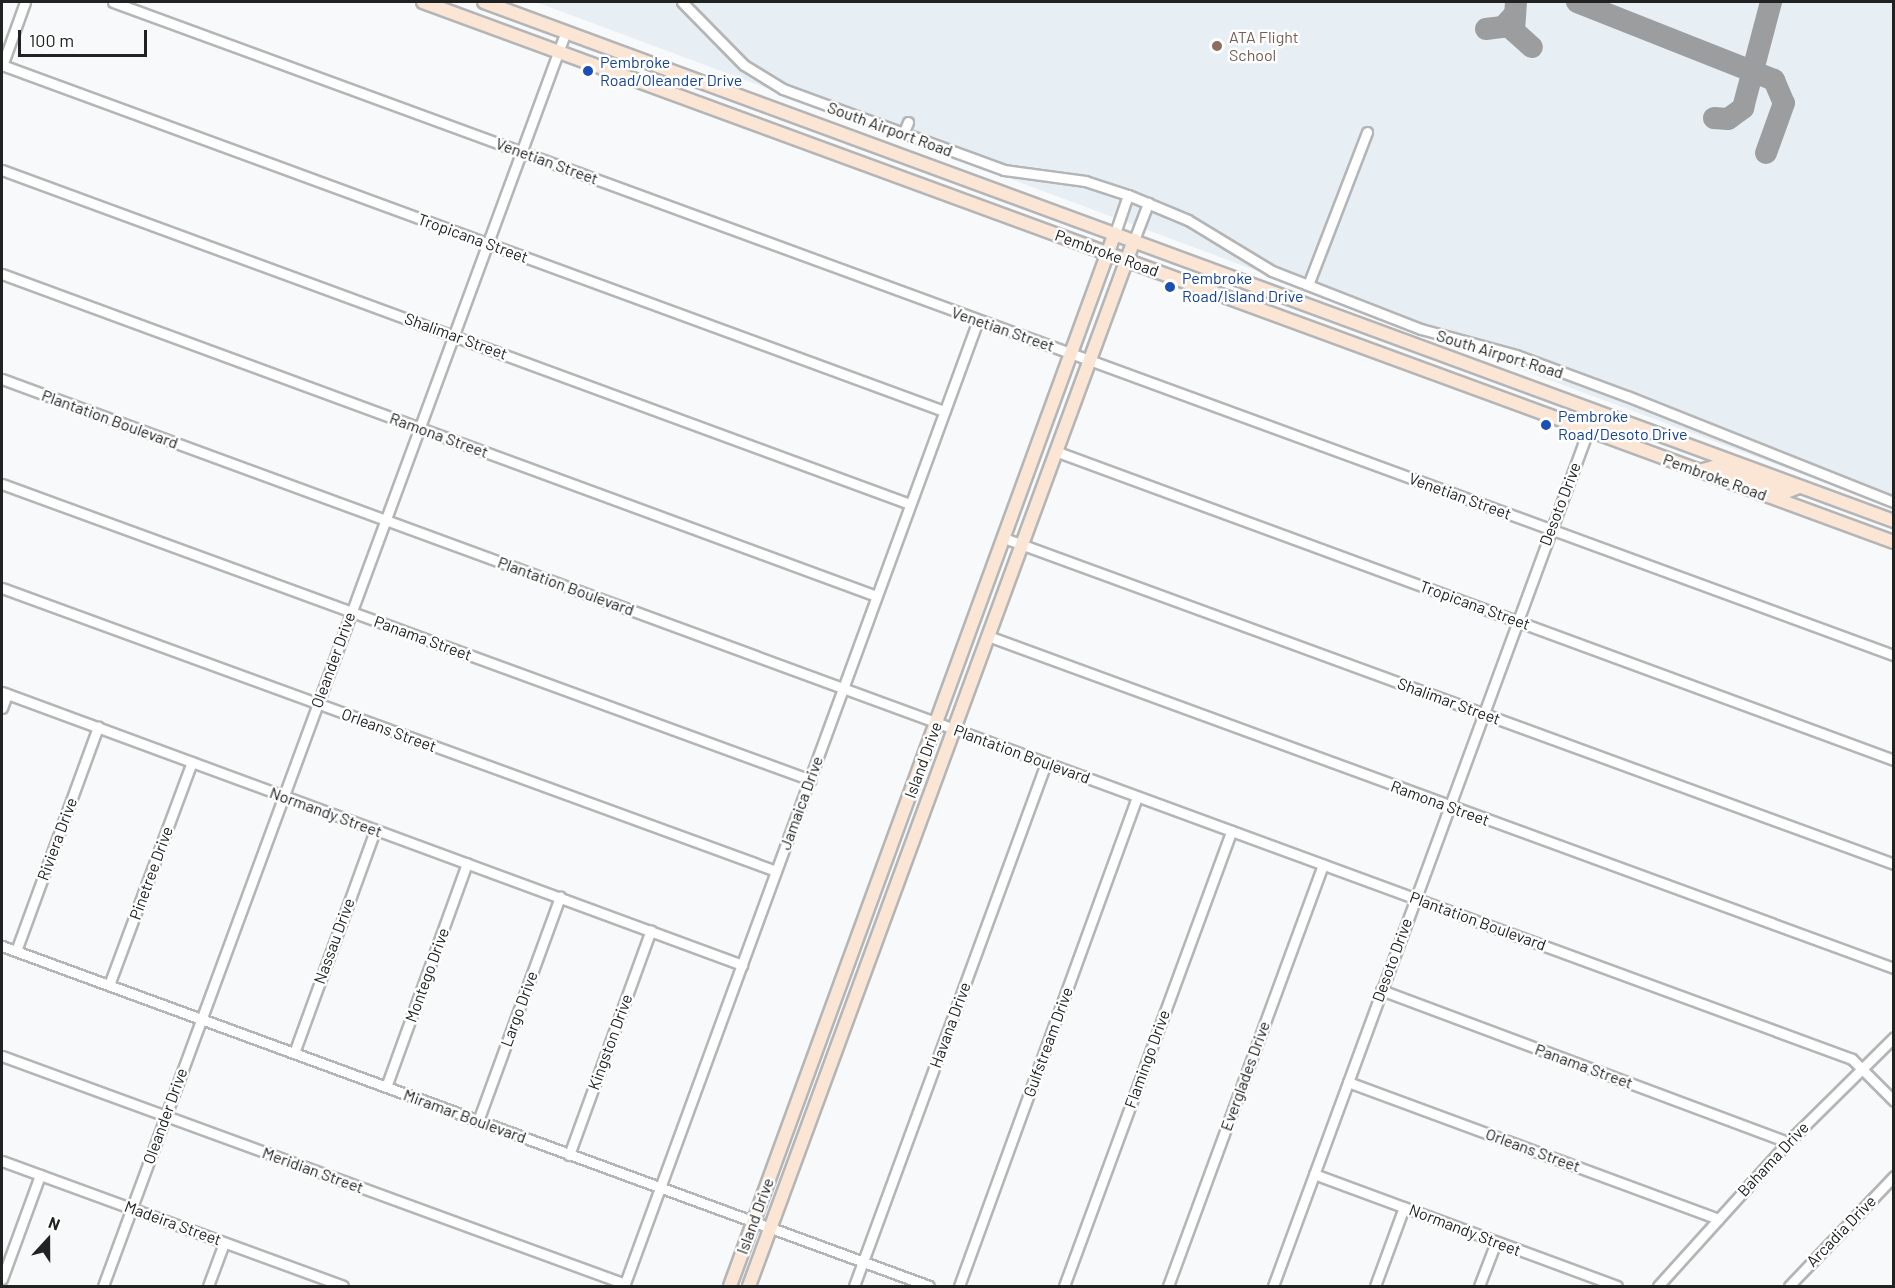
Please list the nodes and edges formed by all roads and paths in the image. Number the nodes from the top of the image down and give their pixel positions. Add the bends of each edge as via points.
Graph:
1 (25, 2) edge
2 (113, 2) edge
3 (423, 2) edge
4 (484, 2) edge
5 (682, 2) edge
6 (565, 33) junction
7 (558, 52) junction
8 (2, 65) edge
9 (908, 122) dead end
10 (1368, 132) dead end
11 (903, 134) junction
12 (519, 151) junction
13 (2, 170) edge
14 (1128, 195) junction
15 (1148, 203) junction
16 (1115, 233) junction
17 (1134, 240) junction
18 (485, 243) junction
19 (1108, 253) junction
20 (1127, 260) junction
21 (2, 274) edge
22 (1308, 285) junction
23 (978, 320) junction
24 (452, 334) junction
25 (1071, 353) junction
26 (1090, 360) junction
27 (2, 379) edge
28 (944, 411) junction
29 (418, 427) junction
30 (1588, 431) junction
31 (1055, 451) junction
32 (1711, 454) junction
33 (1699, 471) junction
34 (2, 484) edge
35 (1799, 487) junction
36 (1893, 502) edge
37 (910, 504) junction
38 (385, 519) junction
39 (1893, 522) edge
40 (1550, 529) junction
41 (1004, 538) junction
42 (1893, 542) edge
43 (1021, 544) junction
44 (2, 588) edge
45 (876, 596) junction
46 (350, 611) junction
47 (1518, 621) junction
48 (988, 636) junction
49 (1893, 656) edge
50 (844, 688) junction
51 (4, 693) edge
52 (317, 703) junction
53 (2, 708) edge
54 (1482, 713) junction
55 (937, 722) junction
56 (98, 728) junction
57 (954, 729) junction
58 (1893, 760) edge
59 (192, 762) junction
60 (1046, 763) junction
61 (811, 780) junction
62 (283, 796) junction
63 (1137, 797) junction
64 (1450, 806) junction
65 (375, 830) junction
66 (1231, 831) junction
67 (468, 863) junction
68 (1893, 864) edge
69 (1323, 865) junction
70 (776, 871) junction
71 (560, 897) junction
72 (1415, 898) junction
73 (651, 930) junction
74 (2, 946) edge
75 (16, 951) junction
76 (742, 965) junction
77 (1893, 968) edge
78 (109, 985) junction
79 (1381, 990) junction
80 (200, 1020) junction
81 (1893, 1037) edge
82 (294, 1053) junction
83 (2, 1056) edge
84 (1863, 1068) junction
85 (1348, 1082) junction
86 (386, 1087) junction
87 (1893, 1101) edge
88 (165, 1116) junction
89 (478, 1121) junction
90 (1788, 1142) junction
91 (569, 1155) junction
92 (2, 1161) edge
93 (1314, 1174) junction
94 (40, 1175) junction
95 (1893, 1176) edge
96 (661, 1189) junction
97 (1404, 1207) junction
98 (132, 1208) junction
99 (1718, 1219) junction
100 (753, 1222) junction
101 (771, 1228) junction
102 (1496, 1242) junction
103 (224, 1243) junction
104 (863, 1262) junction
105 (316, 1276) junction
106 (2, 1279) edge
107 (625, 1285) edge
108 (103, 1287) edge
109 (208, 1287) edge
110 (312, 1287) edge
111 (344, 1287) edge
112 (730, 1287) edge
113 (749, 1287) edge
114 (854, 1287) edge
115 (929, 1287) edge
116 (959, 1287) edge
117 (1064, 1287) edge
118 (1168, 1287) edge
119 (1273, 1287) edge
120 (1375, 1287) edge
121 (1479, 1287) edge
122 (1617, 1287) edge
123 (1658, 1287) edge
124 (1789, 1287) edge

1 - 8 street
2 - 12 street, Venetian Street
3 - 7 main road, Pembroke Road
4 - 6 main road, Pembroke Road
5 - 11 street, South Airport Road via 766,82
6 - 7 street, Oleander Drive
6 - 16 main road, Pembroke Road
7 - 12 street, Oleander Drive
7 - 19 main road, Pembroke Road
8 - 18 street, Tropicana Street
9 - 11 street
10 - 22 street
11 - 14 street, South Airport Road via 1004,170 1076,179
12 - 18 street, Oleander Drive
12 - 23 street, Venetian Street
13 - 24 street, Shalimar Street
14 - 15 street, South Airport Road
14 - 16 street
15 - 17 street
15 - 22 street, South Airport Road via 1188,220 1246,259
16 - 17 main road, Pembroke Road
16 - 19 main road, Island Drive
17 - 20 main road, Island Drive
17 - 32 main road, Pembroke Road
18 - 24 street, Oleander Drive
18 - 28 street, Tropicana Street
19 - 20 main road, Pembroke Road
19 - 25 main road, Island Drive
20 - 26 main road, Island Drive
20 - 30 main road, Pembroke Road
21 - 29 street, Ramona Street
22 - 36 street, South Airport Road via 1438,335 1595,384
23 - 25 street, Venetian Street
23 - 28 street, Jamaica Drive
24 - 29 street, Oleander Drive
24 - 37 street, Shalimar Street
25 - 26 street, Venetian Street
25 - 41 main road, Island Drive
26 - 31 main road, Island Drive
26 - 40 street, Venetian Street
27 - 38 street, Plantation Boulevard
28 - 37 street, Jamaica Drive
29 - 38 street, Oleander Drive
29 - 45 street, Ramona Street
30 - 32 main road via 1607,426 1684,453
30 - 33 main road, Pembroke Road
30 - 40 street, Desoto Drive
31 - 43 main road, Island Drive
31 - 47 street, Tropicana Street
32 - 35 main road, Pembroke Road
33 - 35 main road via 1714,467 1784,493
33 - 42 main road, Pembroke Road
34 - 46 street, Panama Street
35 - 39 main road, Pembroke Road
37 - 45 street, Jamaica Drive
38 - 46 street, Oleander Drive
38 - 50 street, Plantation Boulevard
40 - 47 street, Desoto Drive
40 - 49 street, Venetian Street
41 - 43 street, Shalimar Street
41 - 55 main road, Island Drive
43 - 48 main road, Island Drive
43 - 54 street, Shalimar Street
44 - 52 street, Orleans Street
45 - 50 street, Jamaica Drive
46 - 52 street, Oleander Drive
46 - 61 street, Panama Street
47 - 54 street, Desoto Drive
47 - 58 street, Tropicana Street
48 - 57 main road, Island Drive
48 - 64 street, Ramona Street
50 - 55 street, Plantation Boulevard
50 - 61 street, Jamaica Drive
51 - 53 street
51 - 56 street, Normandy Street
52 - 62 street, Oleander Drive
52 - 70 street, Orleans Street
54 - 64 street, Desoto Drive
54 - 68 street, Shalimar Street
55 - 57 street, Plantation Boulevard
55 - 100 main road, Island Drive
56 - 59 street, Normandy Street
56 - 75 street, Riviera Drive
57 - 60 street, Plantation Boulevard
57 - 101 main road, Island Drive
59 - 62 street, Normandy Street
59 - 78 street, Pinetree Drive
60 - 63 street, Plantation Boulevard
60 - 104 street, Havana Drive
61 - 70 street, Jamaica Drive
62 - 65 street, Normandy Street
62 - 80 street, Oleander Drive
63 - 66 street, Plantation Boulevard
63 - 116 street, Gulfstream Drive
64 - 72 street, Desoto Drive
64 - 77 street, Ramona Street
65 - 67 street, Normandy Street
65 - 82 street, Nassau Drive
66 - 69 street, Plantation Boulevard
66 - 117 street, Flamingo Drive
67 - 71 street, Normandy Street
67 - 86 street, Montego Drive
69 - 72 street, Plantation Boulevard
69 - 118 street, Everglades Drive
70 - 76 street, Jamaica Drive
71 - 73 street, Normandy Street
71 - 89 street, Largo Drive
72 - 79 street, Desoto Drive
72 - 84 street, Plantation Boulevard via 1852,1059
73 - 76 street, Normandy Street
73 - 91 street, Kingston Drive
74 - 75 street, Miramar Boulevard
75 - 78 street, Miramar Boulevard
76 - 96 street, Jamaica Drive
78 - 80 street, Miramar Boulevard
79 - 85 street, Desoto Drive
79 - 90 street, Panama Street
80 - 82 street, Miramar Boulevard
80 - 88 street, Oleander Drive
81 - 84 street, Bahama Drive
82 - 86 street, Miramar Boulevard
83 - 88 street, Meridian Street
84 - 87 street, Plantation Boulevard
84 - 90 street, Bahama Drive
85 - 93 street, Desoto Drive
85 - 99 street, Orleans Street
86 - 89 street, Miramar Boulevard
88 - 98 street, Oleander Drive
88 - 107 street, Meridian Street
89 - 91 street, Miramar Boulevard
90 - 99 street, Bahama Drive
91 - 96 street, Miramar Boulevard
92 - 94 street, Madeira Street
93 - 97 street, Normandy Street
93 - 119 street, Desoto Drive
94 - 98 street, Madeira Street
94 - 106 street
95 - 124 street, Arcadia Drive
96 - 100 street, Miramar Boulevard
96 - 107 street, Jamaica Drive
97 - 102 street, Normandy Street
97 - 120 street
98 - 103 street, Madeira Street
98 - 108 street, Oleander Drive
99 - 123 street, Bahama Drive
100 - 101 street, Miramar Boulevard
100 - 112 main road, Island Drive
101 - 104 street, Miramar Boulevard
101 - 113 main road, Island Drive
102 - 121 street
102 - 122 street, Normandy Street
103 - 105 street, Madeira Street
103 - 109 street
104 - 114 street, Havana Drive
104 - 115 street, Miramar Boulevard
105 - 110 street
105 - 111 street, Madeira Street

